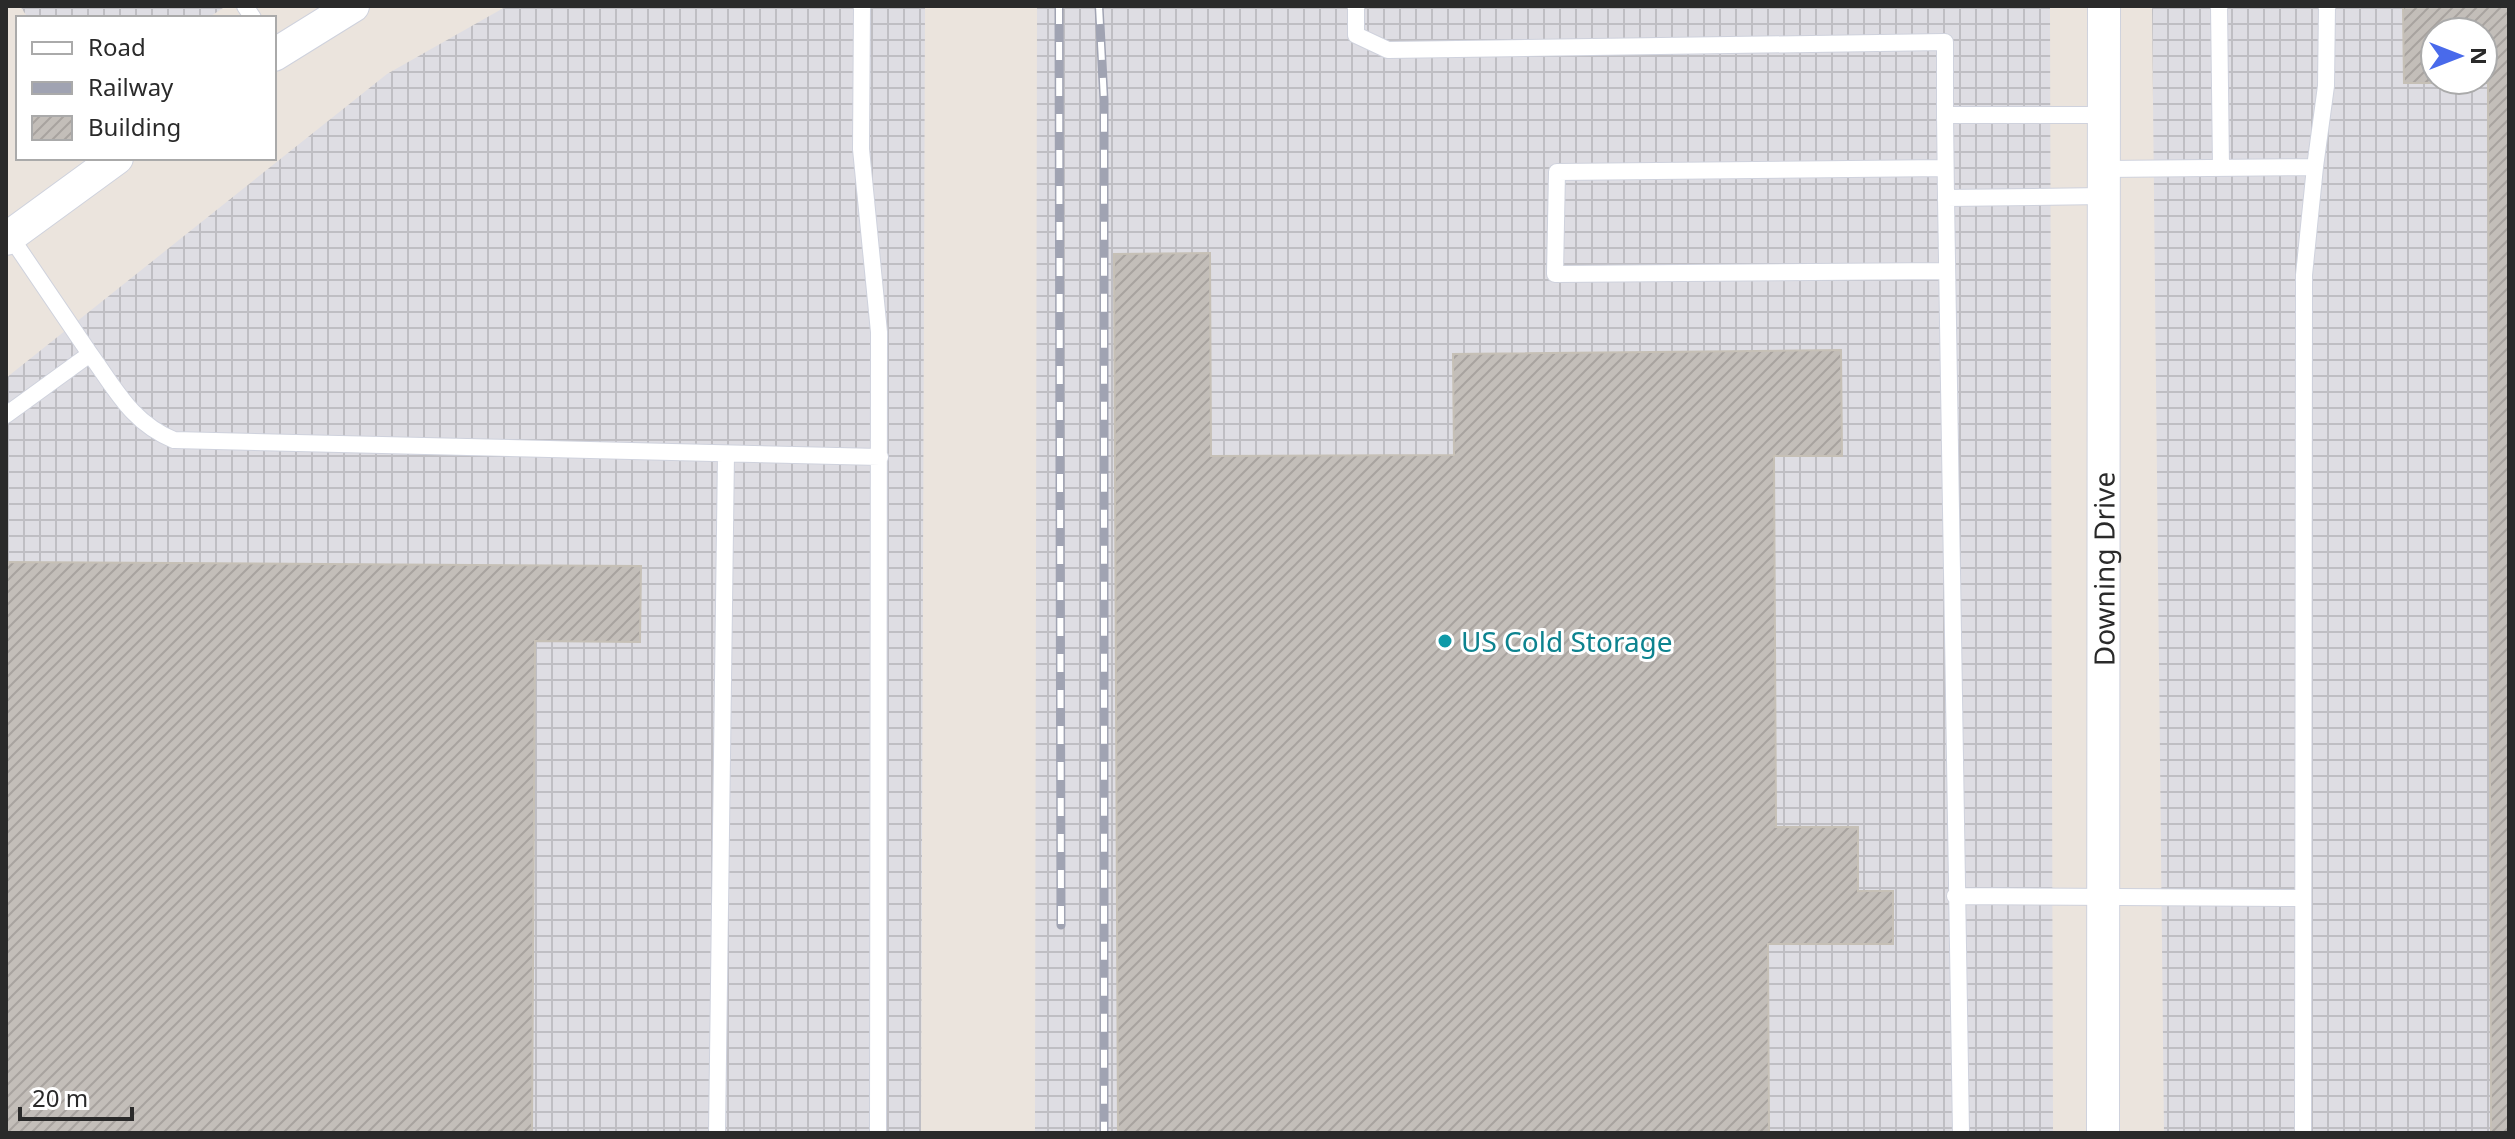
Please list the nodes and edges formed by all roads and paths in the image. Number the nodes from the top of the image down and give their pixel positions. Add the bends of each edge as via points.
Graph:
1 (353, 6) edge
2 (862, 6) edge
3 (1356, 6) edge
4 (2104, 6) edge
5 (2219, 6) edge
6 (2327, 6) edge
7 (276, 53) edge
8 (1945, 115) junction
9 (2104, 115) junction
10 (114, 160) edge
11 (2315, 167) junction
12 (1945, 168) junction
13 (2221, 168) junction
14 (2104, 182) junction
15 (1946, 198) junction
16 (8, 237) edge
17 (1945, 271) junction
18 (90, 354) junction
19 (6, 415) edge
20 (726, 454) junction
21 (880, 457) junction
22 (1955, 896) junction
23 (2103, 896) junction
24 (2302, 898) junction
25 (717, 1133) edge
26 (878, 1133) edge
27 (1961, 1133) edge
28 (2103, 1133) edge
29 (2303, 1133) edge

1 - 7 street
2 - 21 lane via 861,149 879,332
3 - 8 lane via 1356,35 1388,50 1945,42
4 - 9 street, Downing Drive
5 - 13 lane
6 - 11 lane via 2326,86
8 - 9 lane
8 - 12 lane
9 - 14 street, Downing Drive
10 - 16 street
11 - 13 lane
11 - 24 lane via 2304,275
12 - 15 lane
12 - 17 lane via 1557,172 1555,274
13 - 14 lane
14 - 15 lane
14 - 23 street, Downing Drive
15 - 17 lane
16 - 18 lane
17 - 22 lane
18 - 19 lane
18 - 20 lane via 150,431 174,440
20 - 21 lane
20 - 25 lane
21 - 26 lane
22 - 23 lane
22 - 27 lane
23 - 24 lane
23 - 28 street, Downing Drive
24 - 29 lane

